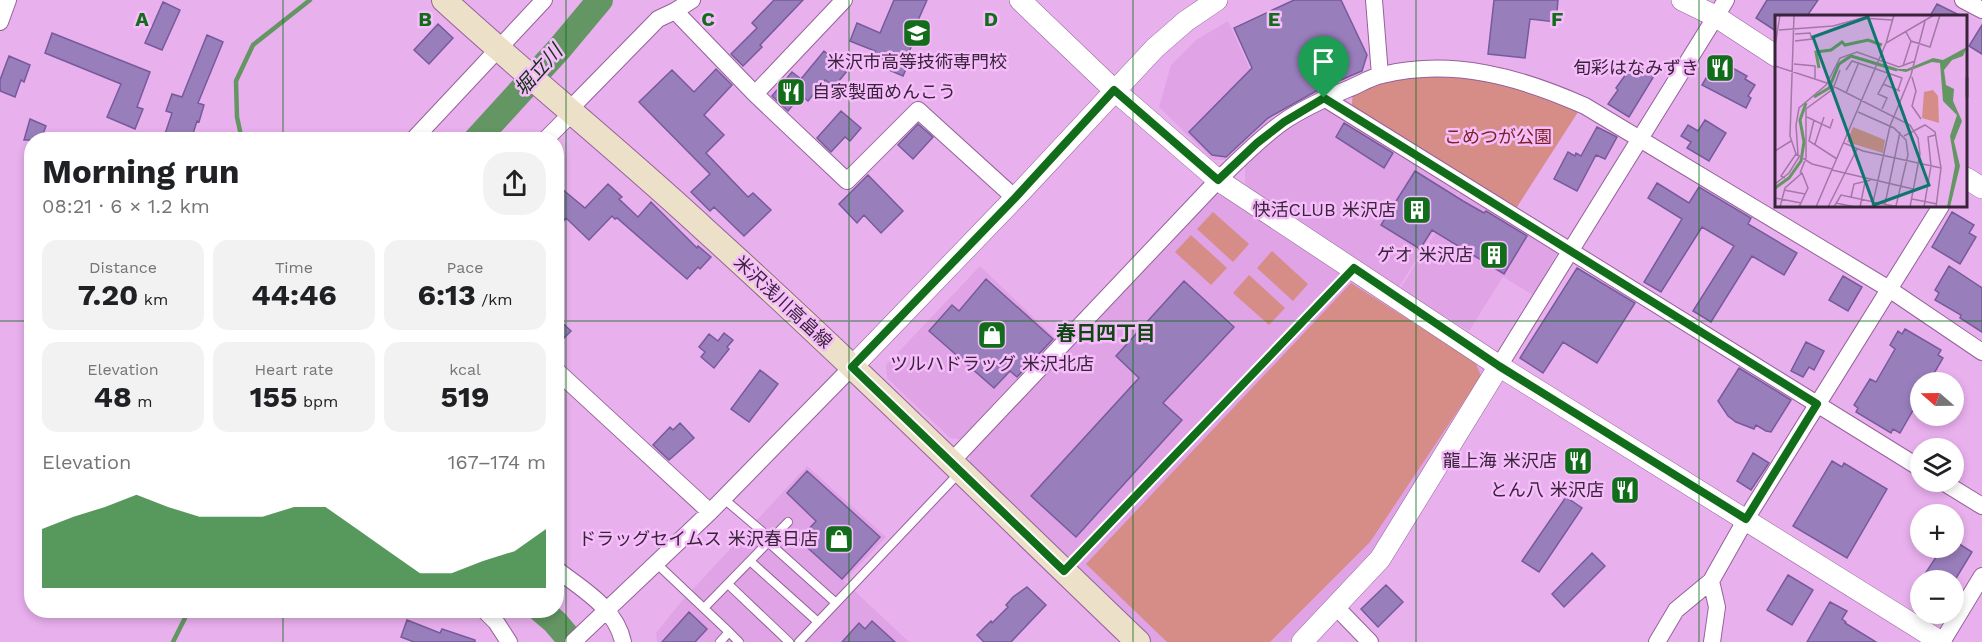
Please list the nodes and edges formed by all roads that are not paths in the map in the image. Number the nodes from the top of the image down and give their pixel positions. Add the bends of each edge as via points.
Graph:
1 (8, 0) edge
2 (444, 0) edge
3 (544, 0) edge
4 (692, 0) edge
5 (844, 0) edge
6 (1020, 0) edge
7 (1217, 0) edge
8 (1374, 0) edge
9 (1682, 0) edge
10 (1963, 0) edge
11 (1721, 8) edge
12 (1982, 10) edge
13 (675, 11) junction
14 (0, 22) edge
15 (504, 54) junction
16 (1775, 55) edge
17 (1380, 75) junction
18 (1114, 90) junction
19 (755, 94) junction
20 (1324, 98) junction
21 (571, 111) junction
22 (421, 132) edge
23 (552, 132) edge
24 (1640, 138) junction
25 (1967, 179) edge
26 (1218, 180) junction
27 (1982, 188) edge
28 (1015, 198) junction
29 (1940, 207) edge
30 (1570, 251) junction
31 (1354, 268) junction
32 (1888, 289) junction
33 (1982, 352) edge
34 (1499, 366) junction
35 (852, 367) junction
36 (564, 377) edge
37 (1817, 404) junction
38 (1910, 462) edge
39 (956, 467) junction
40 (1959, 492) edge
41 (724, 498) junction
42 (1982, 506) edge
43 (710, 512) junction
44 (1746, 519) junction
45 (788, 522) dead end
46 (769, 541) junction
47 (750, 561) junction
48 (656, 563) junction
49 (1064, 571) junction
50 (564, 575) edge
51 (1982, 576) edge
52 (1711, 581) junction
53 (728, 584) junction
54 (836, 603) junction
55 (1336, 607) junction
56 (704, 608) junction
57 (607, 609) junction
58 (492, 618) edge
59 (818, 622) junction
60 (729, 632) junction
61 (509, 642) edge
62 (573, 642) edge
63 (623, 642) edge
64 (720, 642) edge
65 (739, 642) edge
66 (789, 642) edge
67 (799, 642) edge
68 (1138, 642) edge
69 (1302, 642) edge
70 (1370, 642) edge
71 (1657, 642) edge
72 (1712, 642) edge
73 (1941, 642) edge

1 - 14 street
2 - 15 main road, 米沢浅川高畠線
3 - 15 street
4 - 13 street
5 - 19 street
6 - 18 street
7 - 18 street via 1185,21
8 - 17 street
9 - 11 street
10 - 12 street
11 - 16 street
11 - 24 street
13 - 19 street
13 - 21 street via 658,19
15 - 21 main road, 米沢浅川高畠線
15 - 22 street
17 - 20 street
17 - 24 street via 1423,69 1492,73 1550,90
18 - 26 street
18 - 28 street
19 - 28 street via 847,181 918,110
20 - 26 street via 1284,122
20 - 30 street
21 - 23 street
21 - 35 main road, 米沢浅川高畠線 via 705,229
24 - 30 street
24 - 32 street
25 - 27 street
26 - 31 street
26 - 39 street
28 - 35 street
29 - 32 street
30 - 34 street
30 - 37 street
31 - 34 street
31 - 49 lane
32 - 33 street
32 - 37 street
34 - 44 street
34 - 55 street via 1380,559
35 - 39 main road, 米沢浅川高畠線
35 - 41 street
36 - 43 street
37 - 38 street
37 - 44 street
39 - 49 main road, 米沢浅川高畠線
39 - 54 lane
40 - 42 street
41 - 43 street
41 - 46 lane
43 - 48 street
44 - 52 street
44 - 73 street
45 - 46 lane
46 - 47 lane
46 - 54 lane
47 - 53 lane
47 - 59 lane
48 - 56 lane
48 - 57 street
49 - 68 main road, 米沢浅川高畠線
50 - 57 street
51 - 73 street
52 - 71 street via 1676,610
52 - 72 street via 1718,607
53 - 56 lane
53 - 66 lane
54 - 59 lane
55 - 69 street
55 - 70 street
56 - 60 lane
57 - 62 street
57 - 63 street
58 - 61 street
59 - 67 lane
60 - 64 lane
60 - 65 lane

